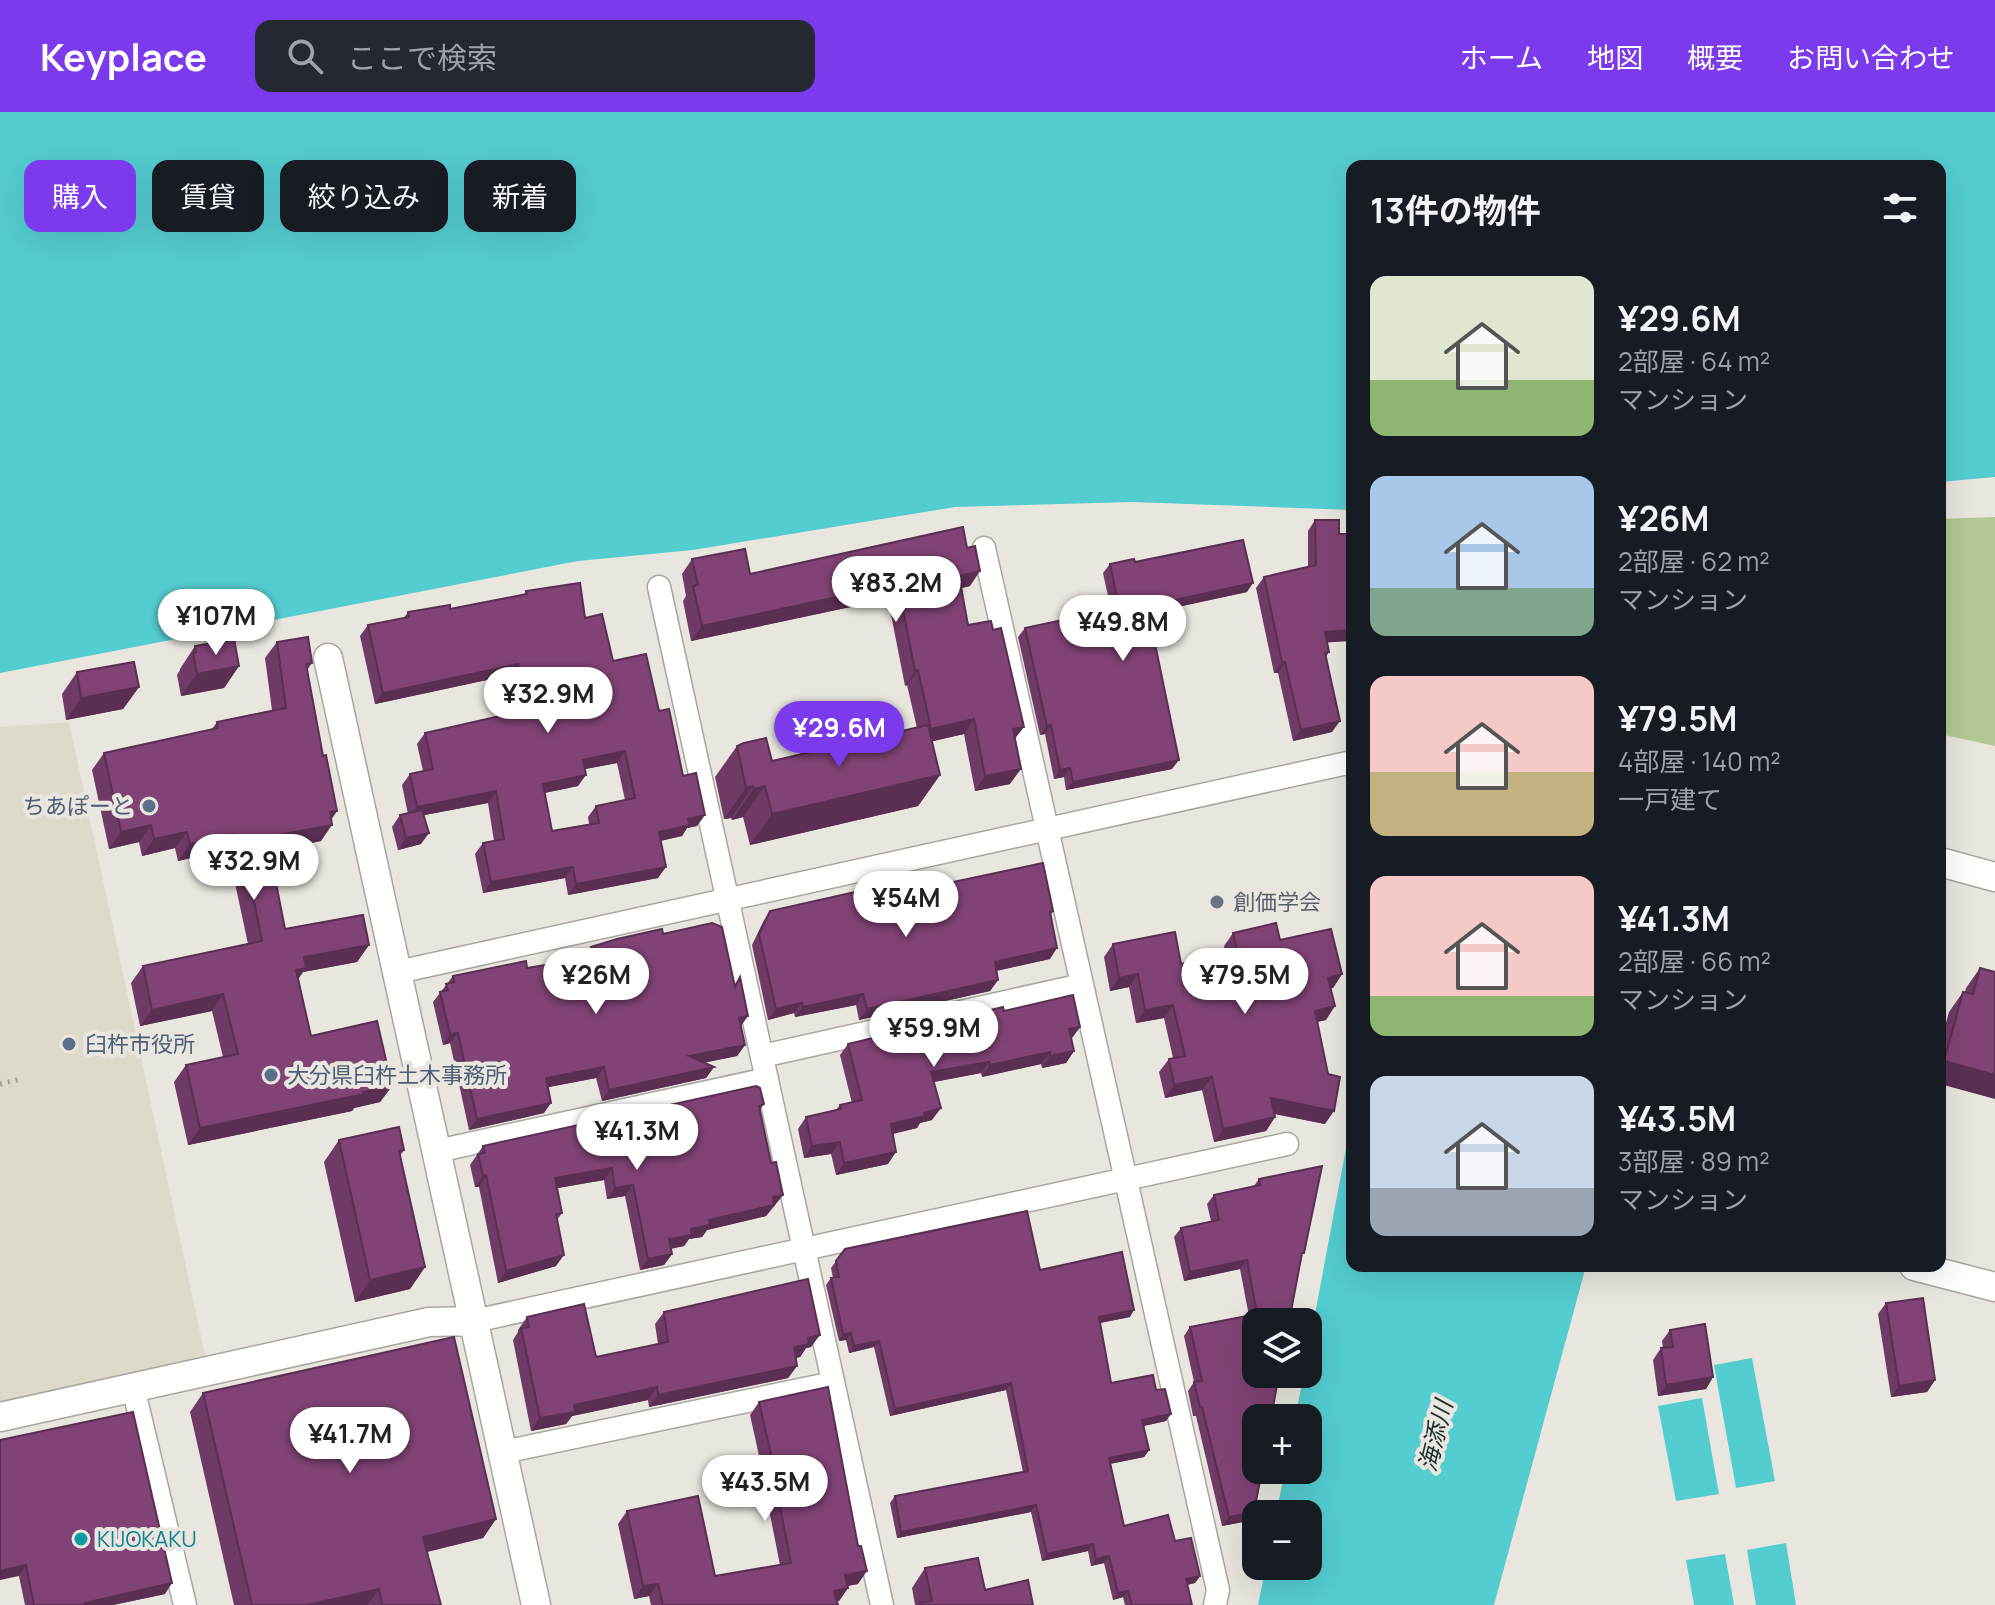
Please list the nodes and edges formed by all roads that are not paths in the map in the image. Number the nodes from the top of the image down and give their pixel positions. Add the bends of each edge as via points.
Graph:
1 (984, 548) dead end
2 (659, 587) dead end
3 (328, 658) dead end
4 (1346, 763) edge
5 (1047, 829) junction
6 (1946, 864) edge
7 (1995, 877) edge
8 (727, 900) junction
9 (398, 972) junction
10 (1082, 985) junction
11 (762, 1056) junction
12 (767, 1079) junction
13 (1287, 1144) dead end
14 (437, 1151) junction
15 (1126, 1179) junction
16 (804, 1250) junction
17 (1937, 1272) edge
18 (1995, 1287) edge
19 (474, 1321) junction
20 (833, 1383) junction
21 (133, 1387) junction
22 (0, 1417) edge
23 (503, 1452) junction
24 (185, 1605) edge
25 (536, 1605) edge
26 (882, 1605) edge
27 (1215, 1605) edge

1 - 5 street
2 - 8 street
3 - 9 street
4 - 5 street
5 - 8 street
5 - 10 street
6 - 7 street
8 - 9 street
8 - 11 street
9 - 14 street
10 - 11 street
10 - 15 street
11 - 12 street
12 - 14 street
12 - 16 street
13 - 15 street
14 - 19 street
15 - 16 street
15 - 27 street via 1218,1590
16 - 19 street
16 - 20 street
17 - 18 street
19 - 21 street via 429,1322
19 - 23 street
20 - 23 street
20 - 26 street
21 - 22 street
21 - 24 street
23 - 25 street

